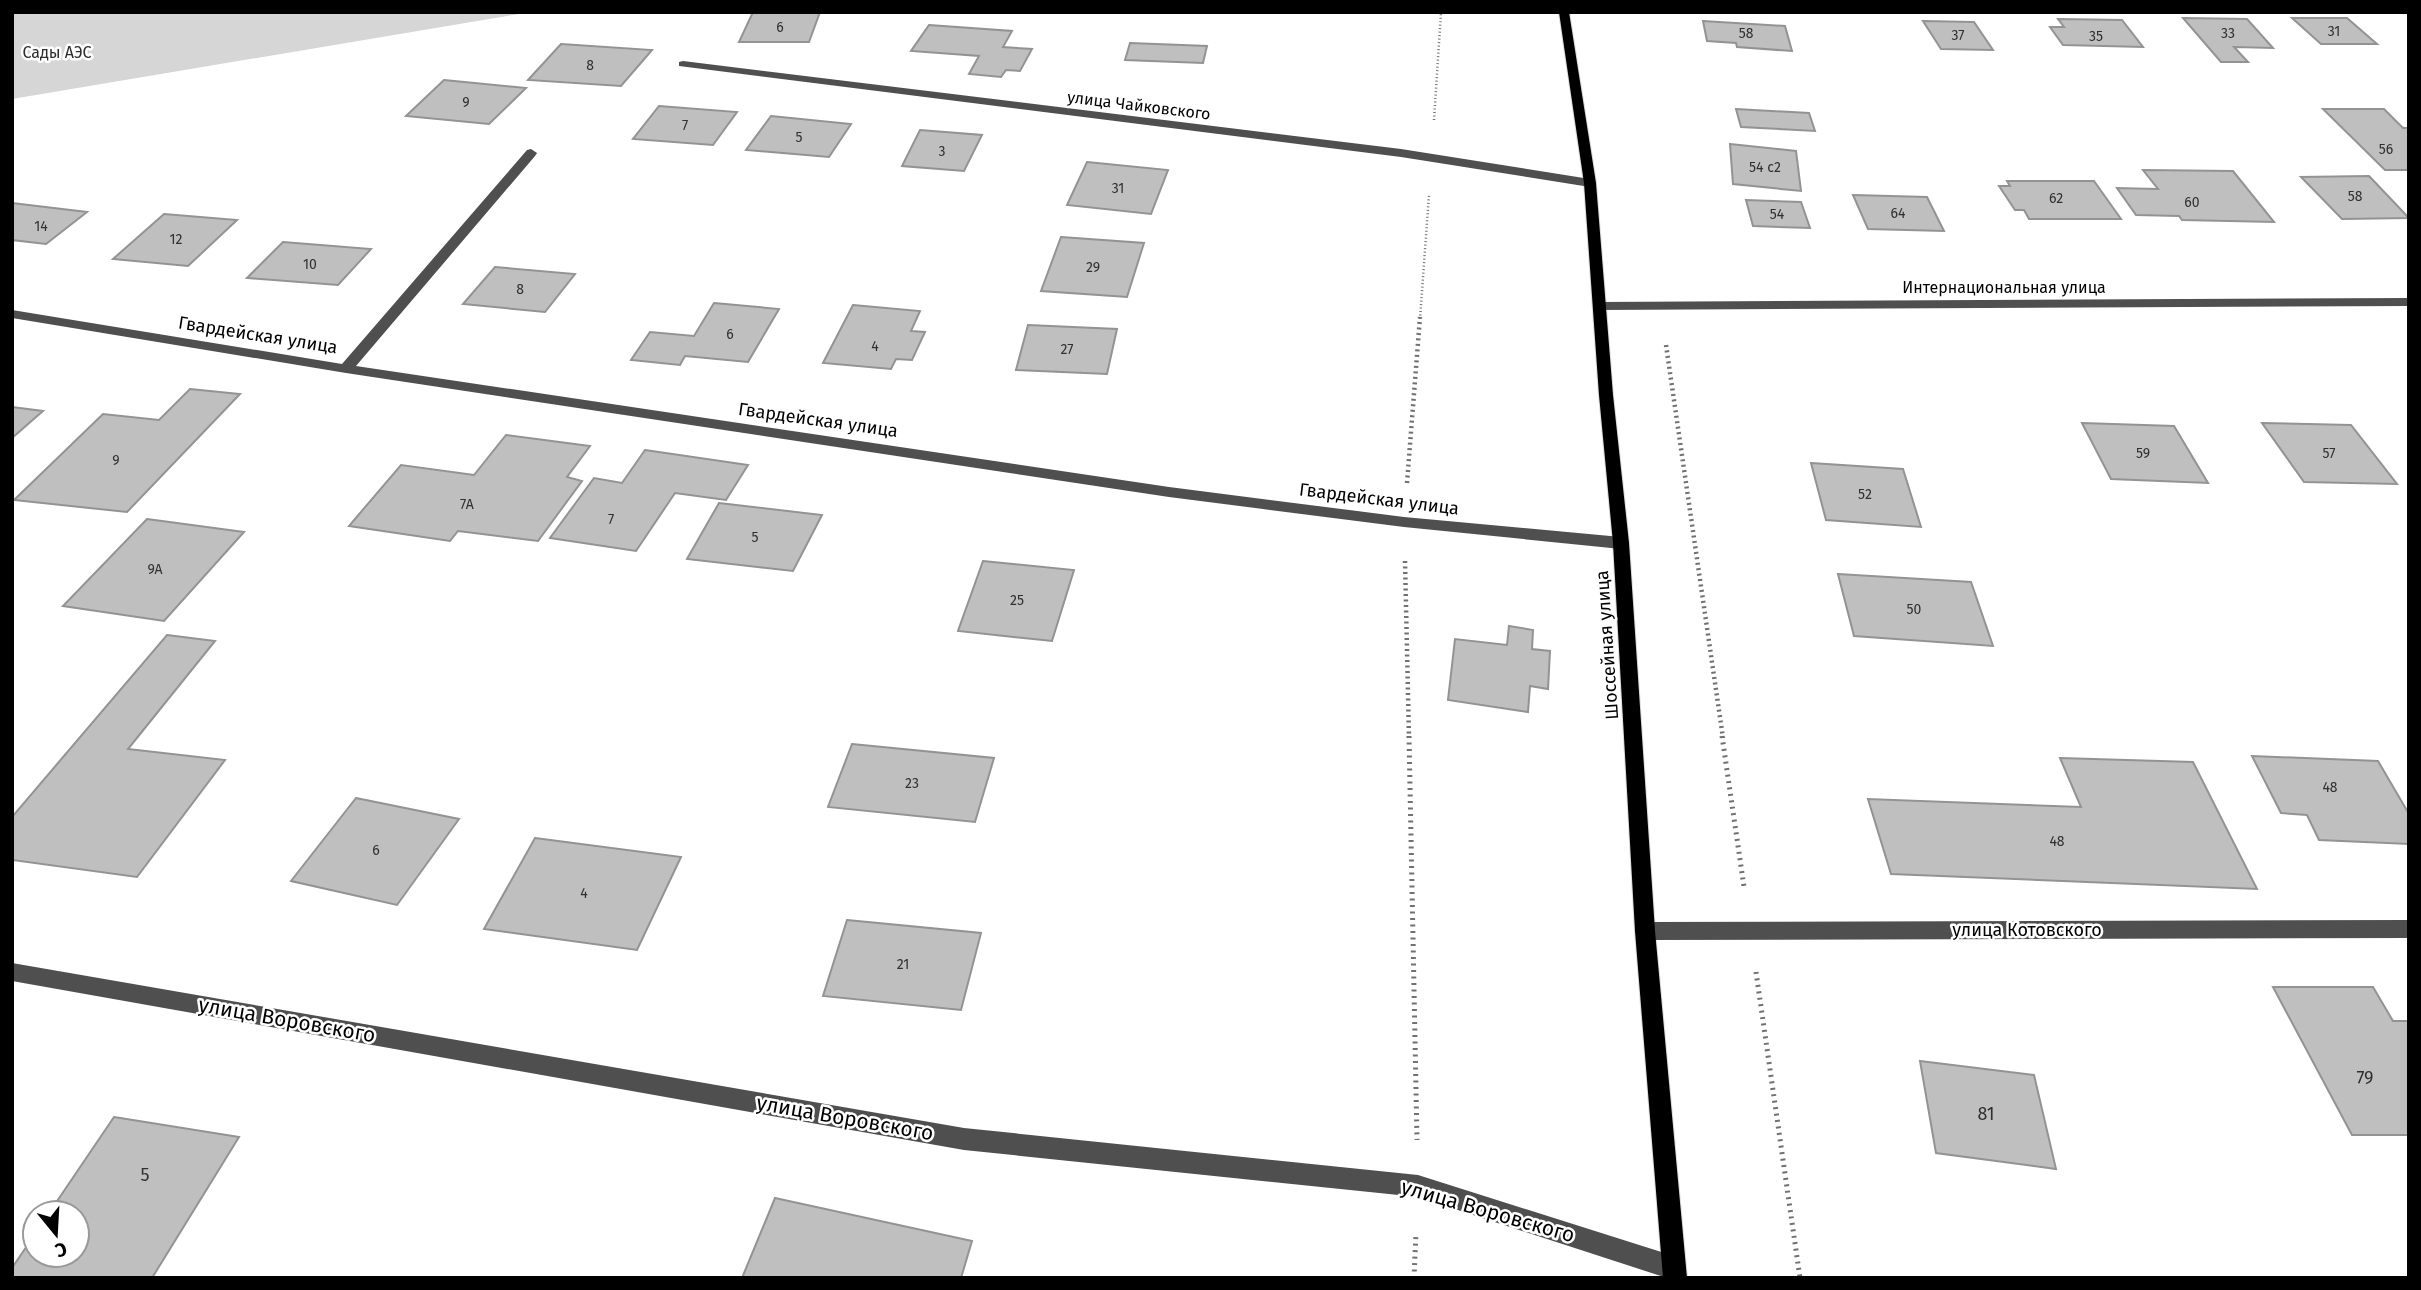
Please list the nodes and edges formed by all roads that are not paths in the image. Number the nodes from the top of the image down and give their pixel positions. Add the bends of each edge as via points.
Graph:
1 (1564, 12) edge
2 (683, 64) dead end
3 (531, 153) dead end
4 (1590, 183) junction
5 (2409, 302) edge
6 (1600, 306) junction
7 (12, 314) edge
8 (346, 369) junction
9 (1621, 543) junction
10 (2409, 929) edge
11 (1645, 931) junction
12 (12, 972) edge
13 (1675, 1273) edge

1 - 4 main road, Шоссейная улица
2 - 4 street, улица Чайковского via 1432,158
3 - 8 street
4 - 6 main road, Шоссейная улица
5 - 6 street, Интернациональная улица
6 - 9 main road, Шоссейная улица
7 - 8 street, Гвардейская улица
8 - 9 street, Гвардейская улица via 1169,492
9 - 11 main road, Шоссейная улица
10 - 11 street, улица Котовского
11 - 13 main road, Шоссейная улица
12 - 13 street, улица Воровского via 964,1139 1418,1186

